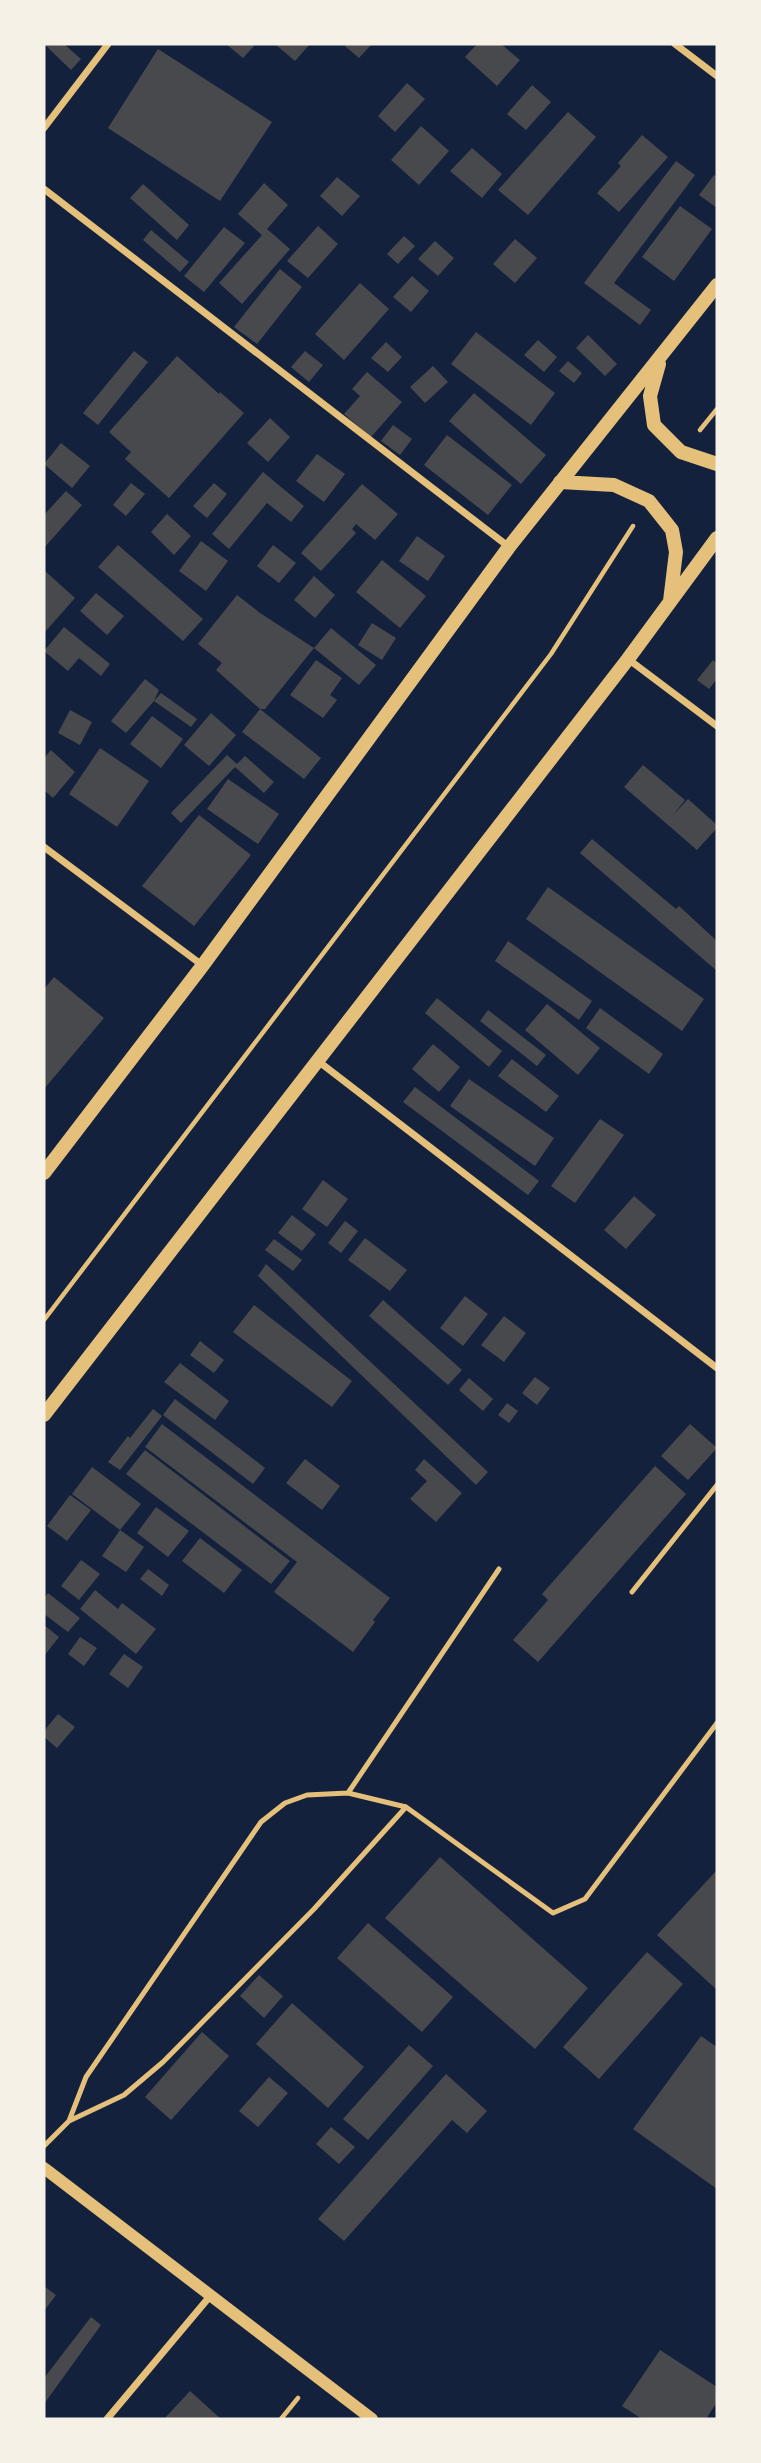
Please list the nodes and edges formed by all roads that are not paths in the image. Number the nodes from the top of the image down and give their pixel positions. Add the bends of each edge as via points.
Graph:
1 (107, 44) edge
2 (675, 44) edge
3 (717, 76) edge
4 (44, 128) edge
5 (44, 189) edge
6 (717, 285) edge
7 (660, 359) junction
8 (717, 464) edge
9 (560, 482) junction
10 (717, 538) edge
11 (509, 547) junction
12 (670, 603) junction
13 (628, 659) junction
14 (717, 726) edge
15 (44, 847) edge
16 (203, 965) junction
17 (318, 1061) junction
18 (44, 1173) edge
19 (717, 1368) edge
20 (44, 1415) edge
21 (717, 1485) edge
22 (499, 1569) dead end
23 (632, 1592) dead end
24 (717, 1723) edge
25 (348, 1793) junction
26 (406, 1807) junction
27 (69, 2122) junction
28 (44, 2146) edge
29 (44, 2168) edge
30 (211, 2295) junction
31 (107, 2419) edge
32 (372, 2419) edge

1 - 4 street
2 - 3 street
5 - 11 street
6 - 7 main road
7 - 8 main road via 650,396 654,425 681,453
7 - 9 main road
9 - 11 main road
9 - 12 main road via 614,485 649,501 672,530 676,552
10 - 12 main road
11 - 16 main road
12 - 13 main road
13 - 14 street
13 - 17 main road
15 - 16 street
16 - 18 main road
17 - 19 street
17 - 20 main road
21 - 23 lane
22 - 25 lane
24 - 26 lane via 584,1899 553,1913
25 - 26 lane
25 - 27 lane via 307,1795 285,1803 261,1822 86,2077
26 - 27 lane via 314,1909 163,2062 124,2095
27 - 28 lane
29 - 30 street
30 - 31 street
30 - 32 street

